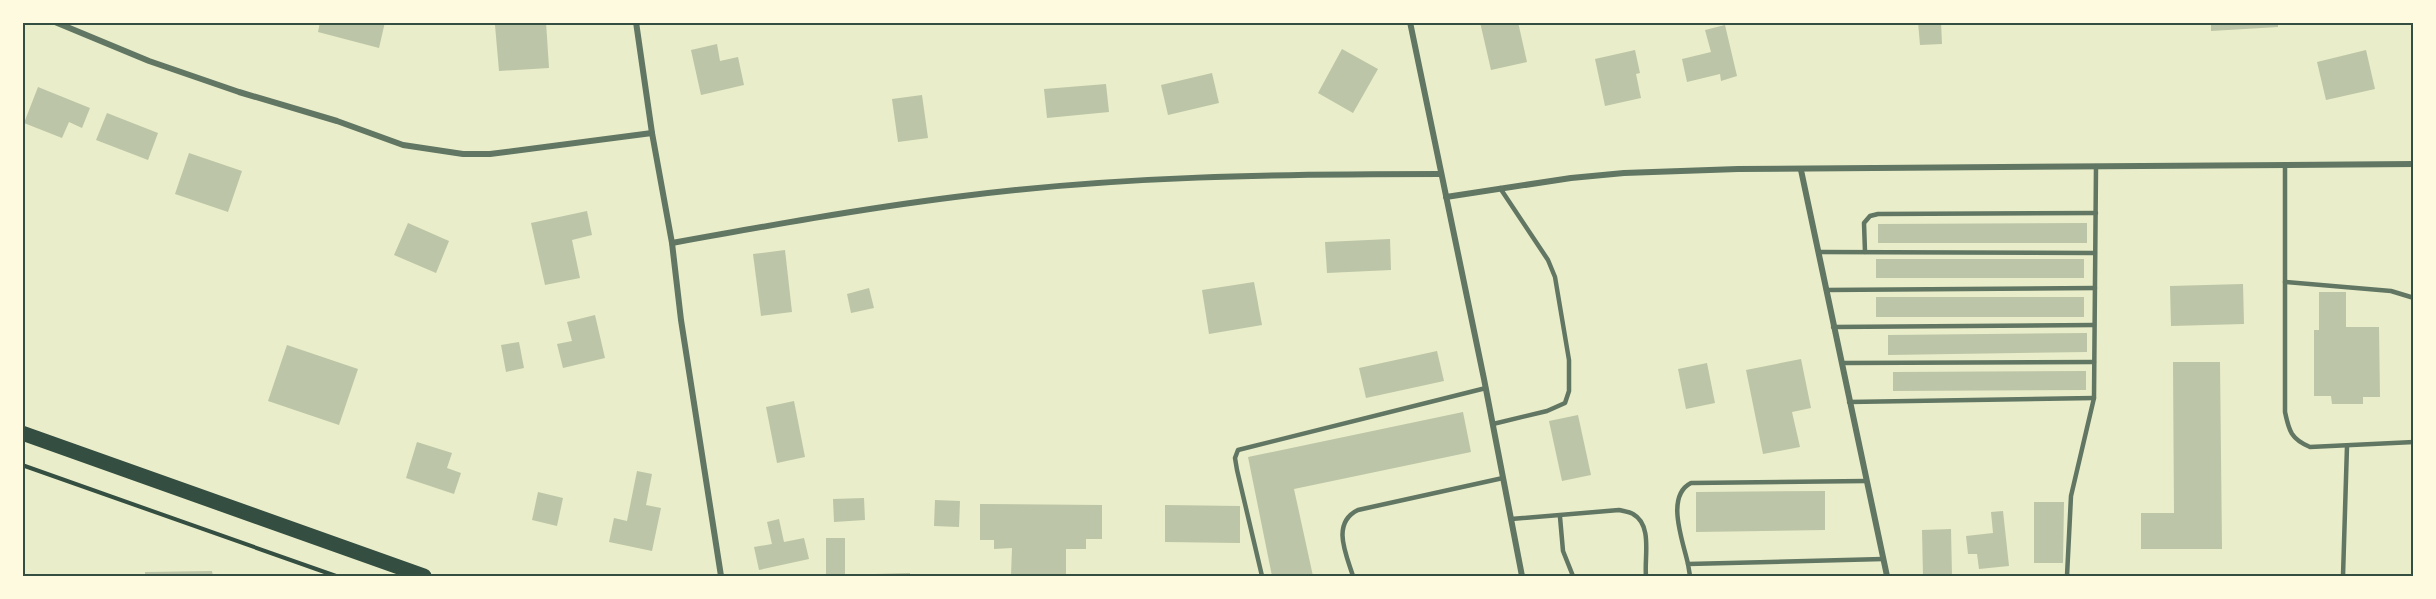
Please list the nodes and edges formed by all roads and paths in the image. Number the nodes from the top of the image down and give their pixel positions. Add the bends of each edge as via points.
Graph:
1 (55, 22) edge
2 (636, 22) edge
3 (1410, 22) edge
4 (652, 133) junction
5 (2414, 164) edge
6 (2285, 165) junction
7 (2096, 166) junction
8 (1801, 170) junction
9 (1441, 174) junction
10 (1500, 188) junction
11 (1446, 197) junction
12 (2096, 213) junction
13 (672, 243) junction
14 (1819, 252) junction
15 (1865, 252) junction
16 (2095, 253) junction
17 (2285, 282) junction
18 (2095, 288) junction
19 (1826, 290) junction
20 (2414, 298) edge
21 (2094, 325) junction
22 (1833, 327) junction
23 (2094, 362) junction
24 (1840, 363) junction
25 (1486, 388) junction
26 (2094, 398) junction
27 (1849, 402) junction
28 (1493, 424) junction
29 (22, 433) edge
30 (2414, 442) edge
31 (2347, 446) junction
32 (22, 465) edge
33 (1503, 478) junction
34 (1866, 481) junction
35 (1560, 517) junction
36 (1511, 519) junction
37 (1883, 559) junction
38 (1688, 564) junction
39 (336, 576) edge
40 (424, 576) edge
41 (721, 576) edge
42 (1262, 576) edge
43 (1353, 576) edge
44 (1522, 576) edge
45 (1573, 576) edge
46 (1646, 576) edge
47 (1690, 576) edge
48 (1887, 576) edge
49 (2067, 576) edge
50 (2343, 576) edge

1 - 4 street via 149,61 239,92 429,150 490,154
2 - 4 street
3 - 9 street
4 - 13 street
5 - 6 street
6 - 7 street
6 - 17 lane
7 - 8 street
7 - 12 lane
8 - 10 street via 1624,173
8 - 14 street
9 - 11 street
9 - 13 street via 1195,177 1060,186 955,196
10 - 11 street
10 - 28 lane via 1555,277 1569,360 1569,391 1565,403 1547,411
11 - 25 street
12 - 15 lane via 1878,214 1864,223
12 - 16 lane
13 - 41 street
14 - 15 lane
14 - 19 street
15 - 16 lane
16 - 18 lane
17 - 20 lane via 2391,291
17 - 31 lane via 2285,412 2289,429 2297,442 2310,447
18 - 19 lane
18 - 21 lane
19 - 22 street
21 - 22 lane
21 - 23 lane
22 - 24 street
23 - 24 lane
23 - 26 lane
24 - 27 street
25 - 28 street
25 - 42 lane via 1238,450 1237,470
26 - 27 lane
26 - 49 lane via 2071,496
27 - 34 street
28 - 33 street
29 - 40 main road
30 - 31 lane
31 - 50 lane
32 - 39 path
33 - 36 street
33 - 43 lane via 1349,514 1342,536
34 - 37 street
34 - 38 lane via 1691,483 1678,494 1676,506
35 - 36 lane
35 - 45 lane via 1563,550
35 - 46 lane via 1619,510 1633,514 1641,522 1646,537
36 - 44 street
37 - 38 lane
37 - 48 street
38 - 47 lane

